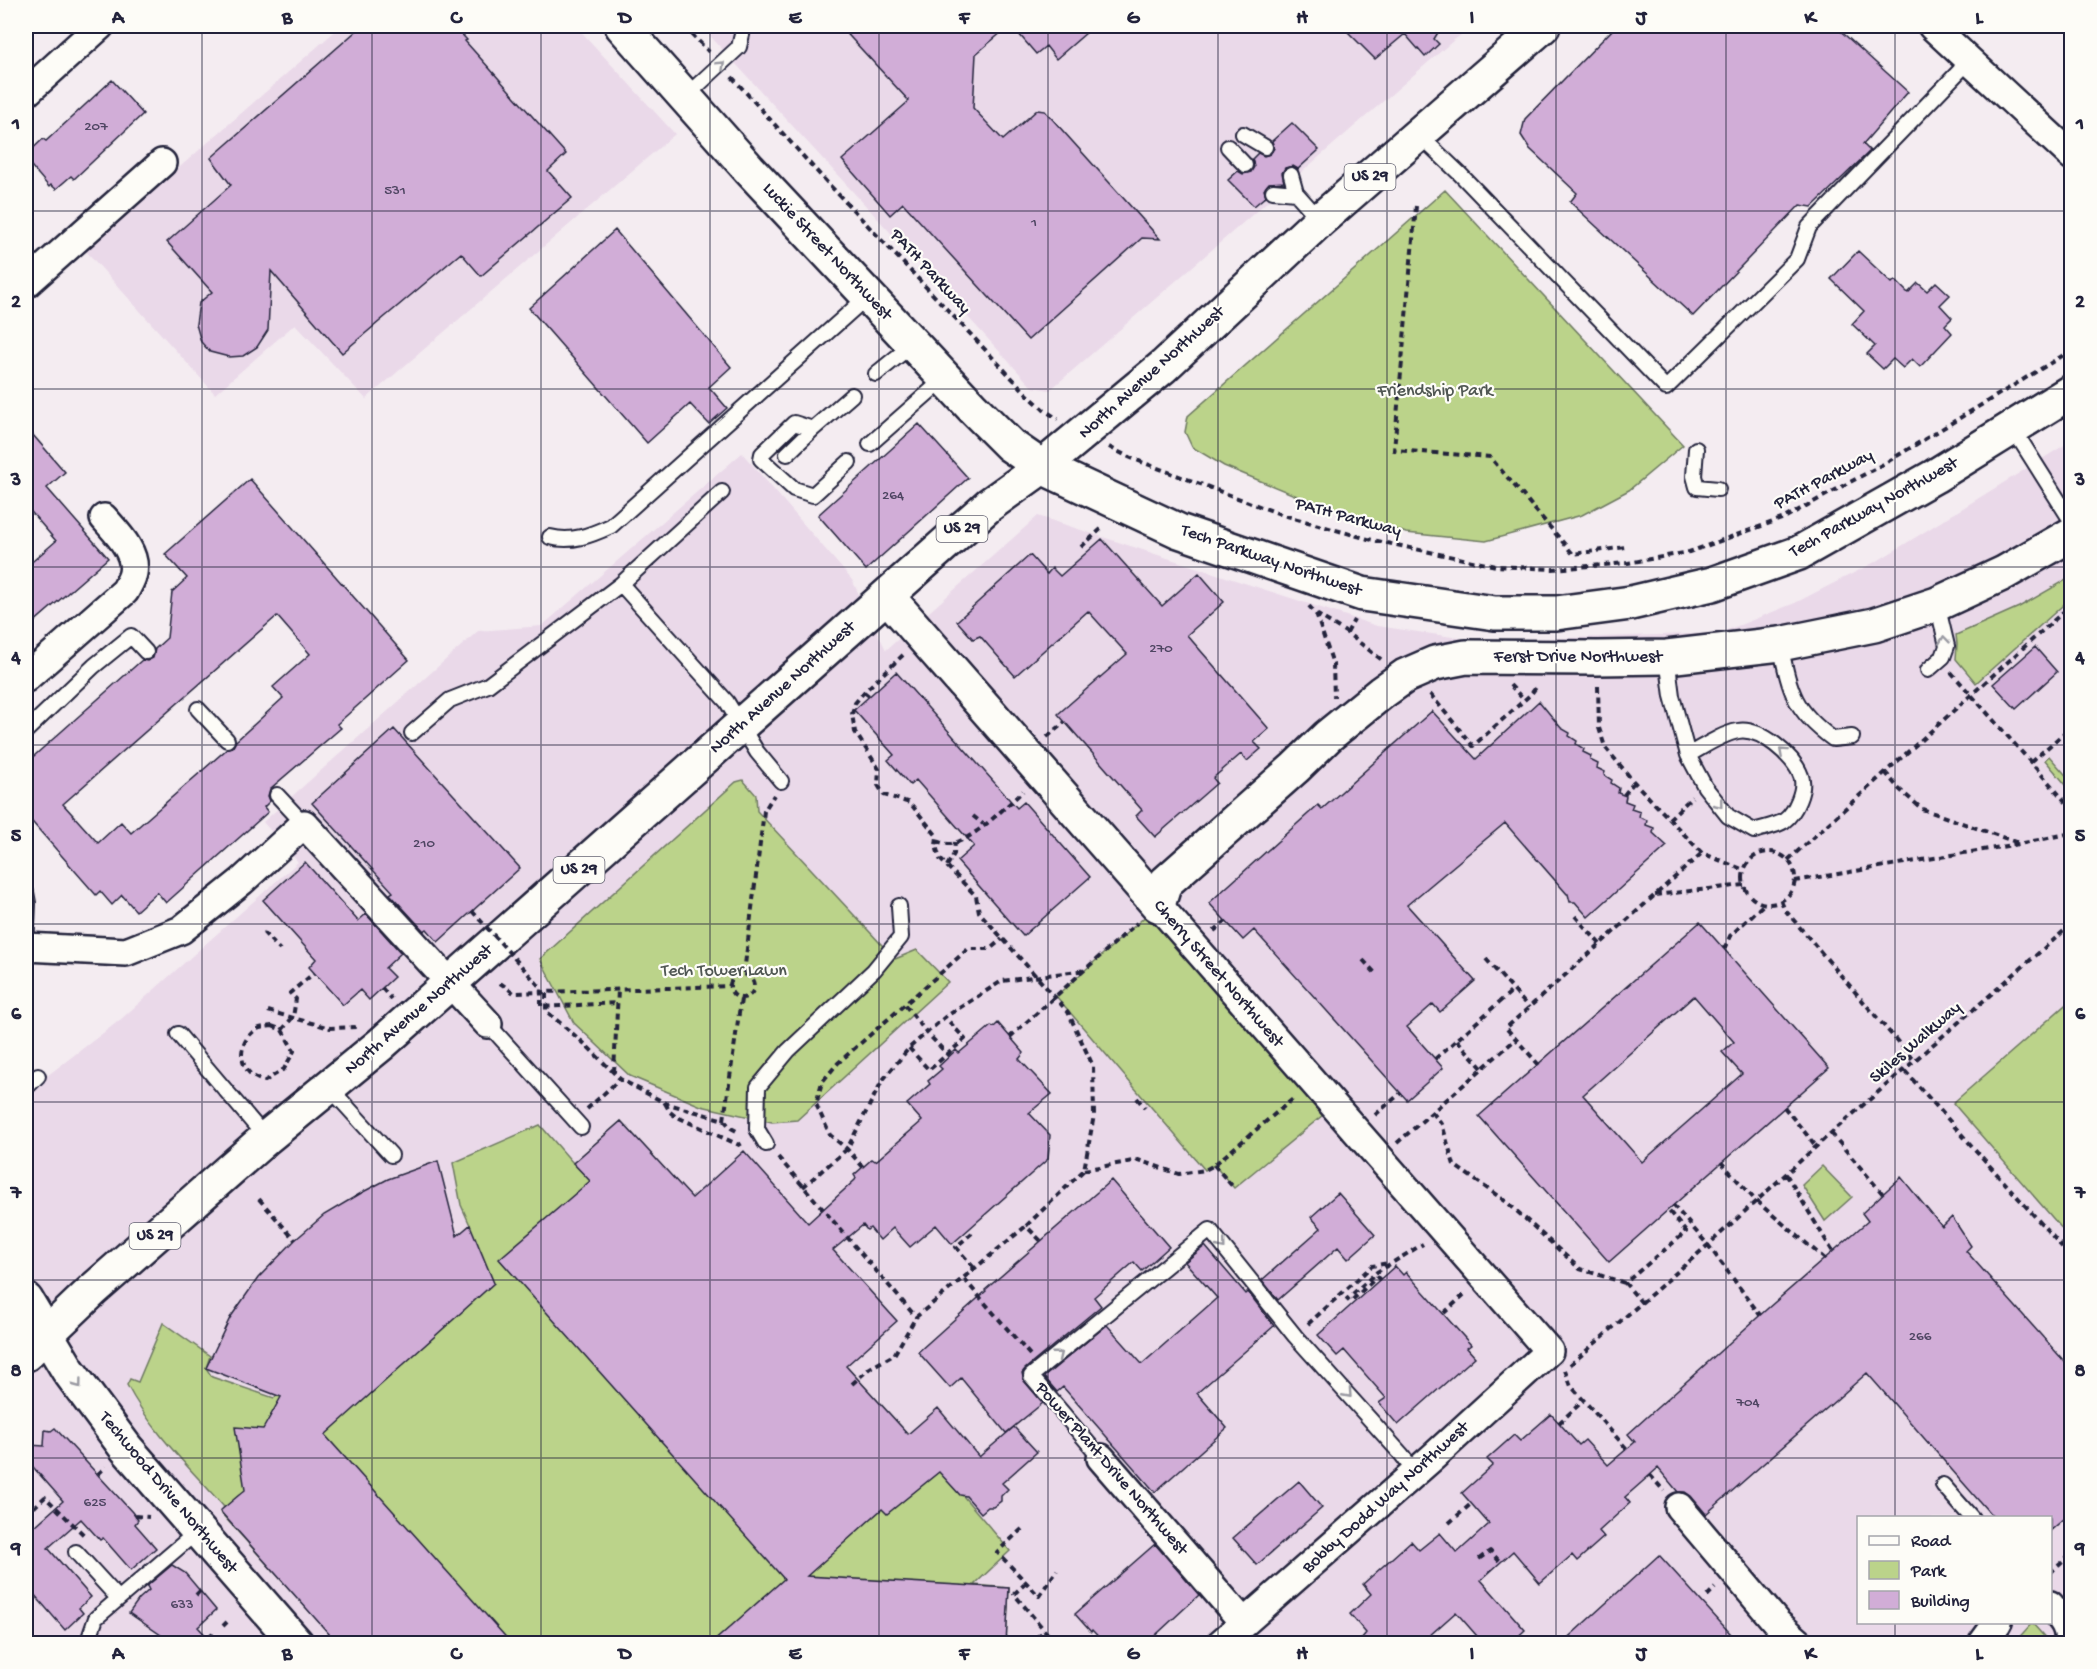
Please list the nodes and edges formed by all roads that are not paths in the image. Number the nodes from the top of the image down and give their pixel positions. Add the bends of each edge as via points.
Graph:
1 (100, 26) edge
2 (622, 26) edge
3 (744, 26) edge
4 (1543, 26) edge
5 (1932, 26) edge
6 (1970, 60) junction
7 (26, 93) edge
8 (685, 97) junction
9 (1244, 134) dead end
10 (1418, 134) junction
11 (1228, 147) dead end
12 (1265, 147) dead end
13 (2072, 156) edge
14 (162, 163) dead end
15 (1245, 165) dead end
16 (1291, 175) dead end
17 (1273, 191) dead end
18 (1296, 193) junction
19 (1320, 220) junction
20 (26, 284) edge
21 (868, 296) junction
22 (913, 344) junction
23 (876, 374) dead end
24 (945, 378) junction
25 (2072, 391) edge
26 (852, 395) dead end
27 (2012, 427) junction
28 (813, 429) junction
29 (870, 444) dead end
30 (1696, 449) dead end
31 (788, 454) dead end
32 (849, 462) dead end
33 (1042, 467) junction
34 (1718, 489) dead end
35 (722, 492) dead end
36 (104, 518) dead end
37 (2072, 522) edge
38 (2072, 534) edge
39 (550, 537) dead end
40 (621, 584) junction
41 (887, 596) junction
42 (1937, 604) junction
43 (1780, 644) junction
44 (146, 652) dead end
45 (1666, 657) junction
46 (1928, 670) dead end
47 (26, 678) edge
48 (198, 709) dead end
49 (741, 726) junction
50 (26, 731) edge
51 (412, 733) dead end
52 (1852, 737) dead end
53 (226, 740) dead end
54 (1688, 755) junction
55 (782, 781) road end
56 (276, 795) dead end
57 (304, 824) junction
58 (26, 892) edge
59 (1158, 905) junction
60 (899, 906) dead end
61 (26, 947) edge
62 (450, 984) junction
63 (488, 1024) joint
64 (178, 1034) dead end
65 (38, 1077) dead end
66 (328, 1086) junction
67 (26, 1088) edge
68 (581, 1127) dead end
69 (266, 1138) junction
70 (766, 1144) road end
71 (391, 1155) dead end
72 (26, 1300) edge
73 (35, 1345) edge
74 (1557, 1360) joint
75 (1101, 1458) joint
76 (1415, 1473) junction
77 (1943, 1485) dead end
78 (1679, 1507) dead end
79 (1970, 1516) edge
80 (199, 1530) junction
81 (76, 1552) dead end
82 (118, 1598) junction
83 (2052, 1607) edge
84 (1244, 1623) junction
85 (1997, 1624) edge
86 (87, 1644) edge
87 (297, 1644) edge
88 (1220, 1644) edge
89 (1801, 1644) edge
90 (1982, 1644) edge
91 (2068, 1644) edge

1 - 7 street
2 - 8 main road, Luckie Street Northwest
8 -> 3 lane via 739,47
4 - 10 main road, North Avenue Northwest / US 29
5 - 6 street
6 - 10 lane via 1809,227 1797,259 1666,388
6 - 13 street
8 - 21 main road, Luckie Street Northwest
9 - 12 lane
10 - 19 main road, North Avenue Northwest / US 29
11 - 15 lane
14 - 20 street
16 - 18 lane
17 - 18 lane
18 - 19 lane
19 - 33 main road, North Avenue Northwest / US 29 via 1193,339
21 - 22 main road, Luckie Street Northwest
21 - 39 lane via 611,526 574,540
22 - 23 lane
22 - 24 main road, Luckie Street Northwest
24 - 29 lane
24 - 33 main road, Luckie Street Northwest via 1010,445
25 - 27 main road, Tech Parkway Northwest
26 - 28 lane
27 - 33 main road, Tech Parkway Northwest via 1799,553 1701,586 1631,603 1556,613 1495,613 1362,594 1179,531
27 - 37 lane
28 - 31 lane
28 - 32 lane via 795,423 760,459 794,489 813,495
30 - 34 lane via 1697,487
33 - 41 main road, North Avenue Northwest / US 29 via 989,505
35 - 40 lane
36 - 47 street via 122,538 133,560 133,575 125,591
38 - 42 main road, Ferst Drive Northwest via 2004,573
40 - 49 lane via 727,702
40 - 51 lane via 488,685 450,700
41 - 49 main road, North Avenue Northwest / US 29
41 - 59 main road, Cherry Street Northwest
42 - 43 main road, Ferst Drive Northwest via 1874,625
46 -> 42 lane via 1947,646
43 - 45 main road, Ferst Drive Northwest
43 - 52 lane via 1790,688 1800,709 1833,739
44 - 50 lane via 131,636
45 - 54 lane
45 - 59 main road, Ferst Drive Northwest via 1466,657 1435,663 1400,680 1328,736 1164,883
48 - 53 lane
49 - 55 lane
49 - 62 main road, North Avenue Northwest / US 29
54 -> 54 lane via 1705,787 1728,816 1754,831 1784,821 1799,803 1803,778 1789,756 1766,737 1739,730
56 - 57 lane
57 - 61 street via 181,930 126,952
57 - 62 street
58 - 61 lane
59 - 74 street, Cherry Street Northwest
60 - 70 lane via 901,937 874,970 788,1051 758,1087 757,1129
62 - 63 street
62 - 66 main road, North Avenue Northwest / US 29
63 - 68 lane
64 - 69 lane
65 - 67 lane
66 - 69 main road, North Avenue Northwest / US 29
66 - 71 lane
69 - 73 main road, North Avenue Northwest / US 29
72 - 73 main road, Techwood Drive Northwest
73 -> 80 main road, Techwood Drive Northwest via 68,1370 117,1435
74 - 76 street, Bobby Dodd Way Northwest
75 -> 76 lane, Power Plant Drive Northwest via 1031,1376 1210,1230 1295,1336
75 - 84 street, Power Plant Drive Northwest
76 - 84 street, Bobby Dodd Way Northwest
77 - 79 lane
78 - 89 street via 1777,1623
80 - 82 lane
80 - 87 main road, Techwood Drive Northwest
81 - 82 lane
82 - 86 lane via 96,1618
83 - 91 street via 2065,1623
84 - 88 street, Bobby Dodd Way Northwest
85 - 90 street

